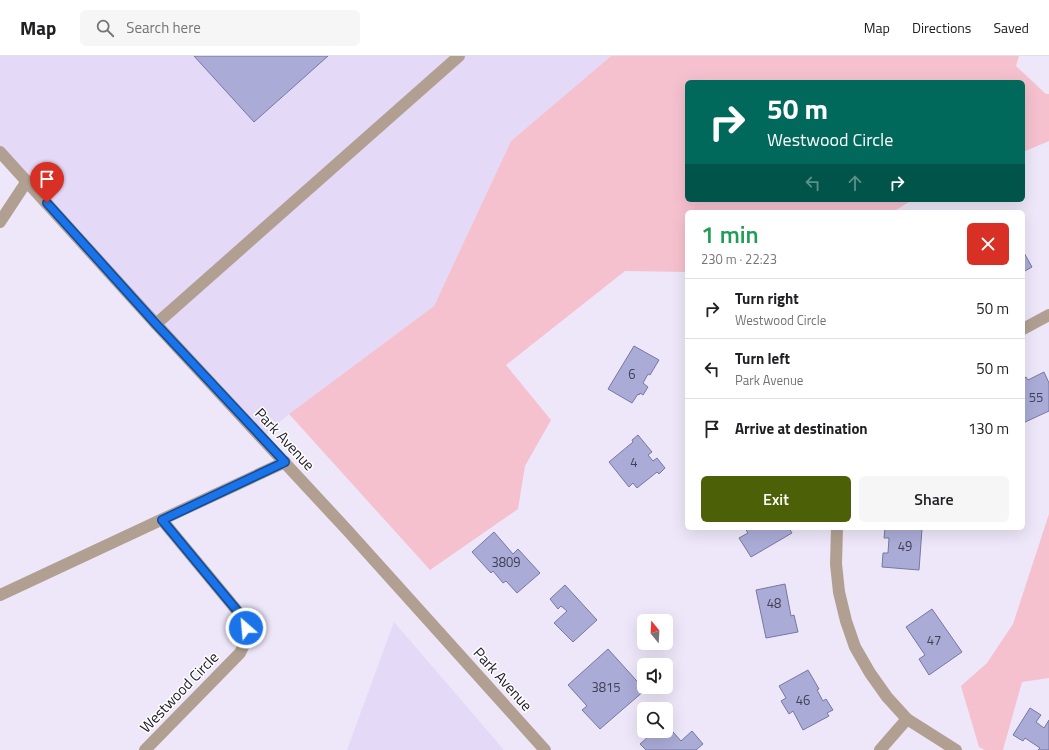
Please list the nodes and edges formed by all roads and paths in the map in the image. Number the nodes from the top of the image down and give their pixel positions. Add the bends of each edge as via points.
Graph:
1 (459, 56) edge
2 (0, 152) edge
3 (27, 181) junction
4 (0, 222) edge
5 (1049, 315) edge
6 (156, 324) junction
7 (1025, 328) edge
8 (285, 462) junction
9 (162, 520) junction
10 (837, 530) edge
11 (0, 595) edge
12 (907, 720) junction
13 (145, 750) edge
14 (545, 750) edge
15 (880, 750) edge
16 (956, 750) edge

1 - 6 street
2 - 3 street, Park Avenue
3 - 4 street
3 - 6 street, Park Avenue
5 - 7 street
6 - 8 street, Park Avenue
8 - 9 street
8 - 14 street, Park Avenue
9 - 11 street
9 - 13 street, Westwood Circle via 239,613 244,621 246,636 240,652
10 - 12 street via 838,592 855,648 887,697
12 - 15 street
12 - 16 street

